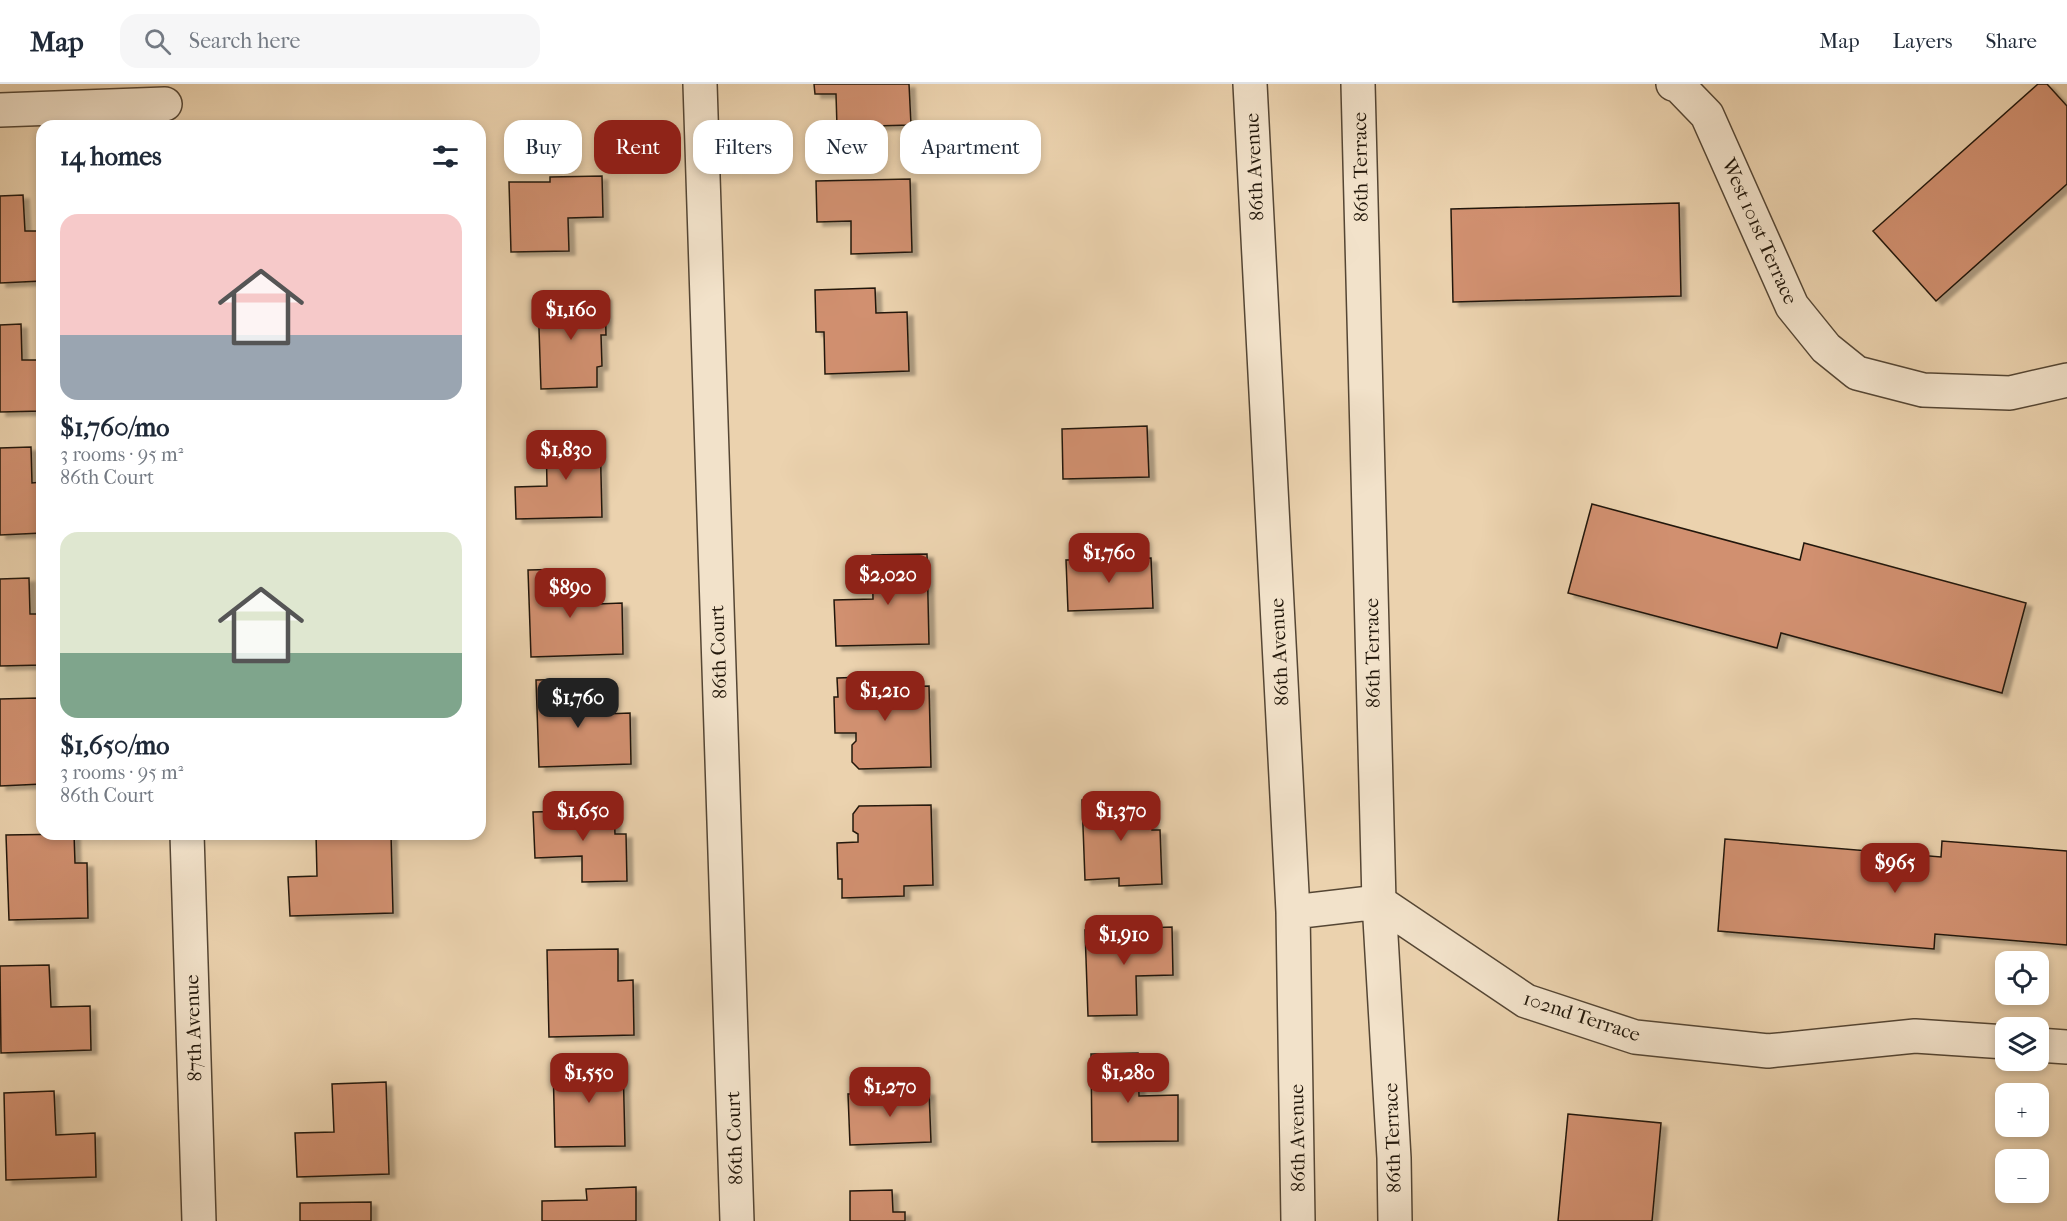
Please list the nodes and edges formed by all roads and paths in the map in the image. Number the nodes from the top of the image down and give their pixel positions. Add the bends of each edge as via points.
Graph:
1 (700, 84) edge
2 (1250, 84) edge
3 (1358, 84) edge
4 (1674, 84) edge
5 (165, 105) edge
6 (0, 110) edge
7 (2067, 380) edge
8 (187, 840) edge
9 (1378, 902) junction
10 (1293, 912) junction
11 (1995, 1041) edge
12 (2049, 1046) edge
13 (2067, 1047) edge
14 (199, 1221) edge
15 (737, 1221) edge
16 (1298, 1221) edge
17 (1395, 1221) edge

1 - 15 street, 86th Court
2 - 10 street, 86th Avenue
3 - 9 street, 86th Terrace
4 - 7 street, West 101st Terrace via 1707,115 1792,306 1826,348 1857,373 1923,390 2010,393
5 - 6 street
8 - 14 street, 87th Avenue
9 - 10 street
9 - 11 street, 102nd Terrace via 1526,1001 1635,1037 1768,1051 1915,1036
9 - 17 street, 86th Terrace
10 - 16 street, 86th Avenue
12 - 13 street

